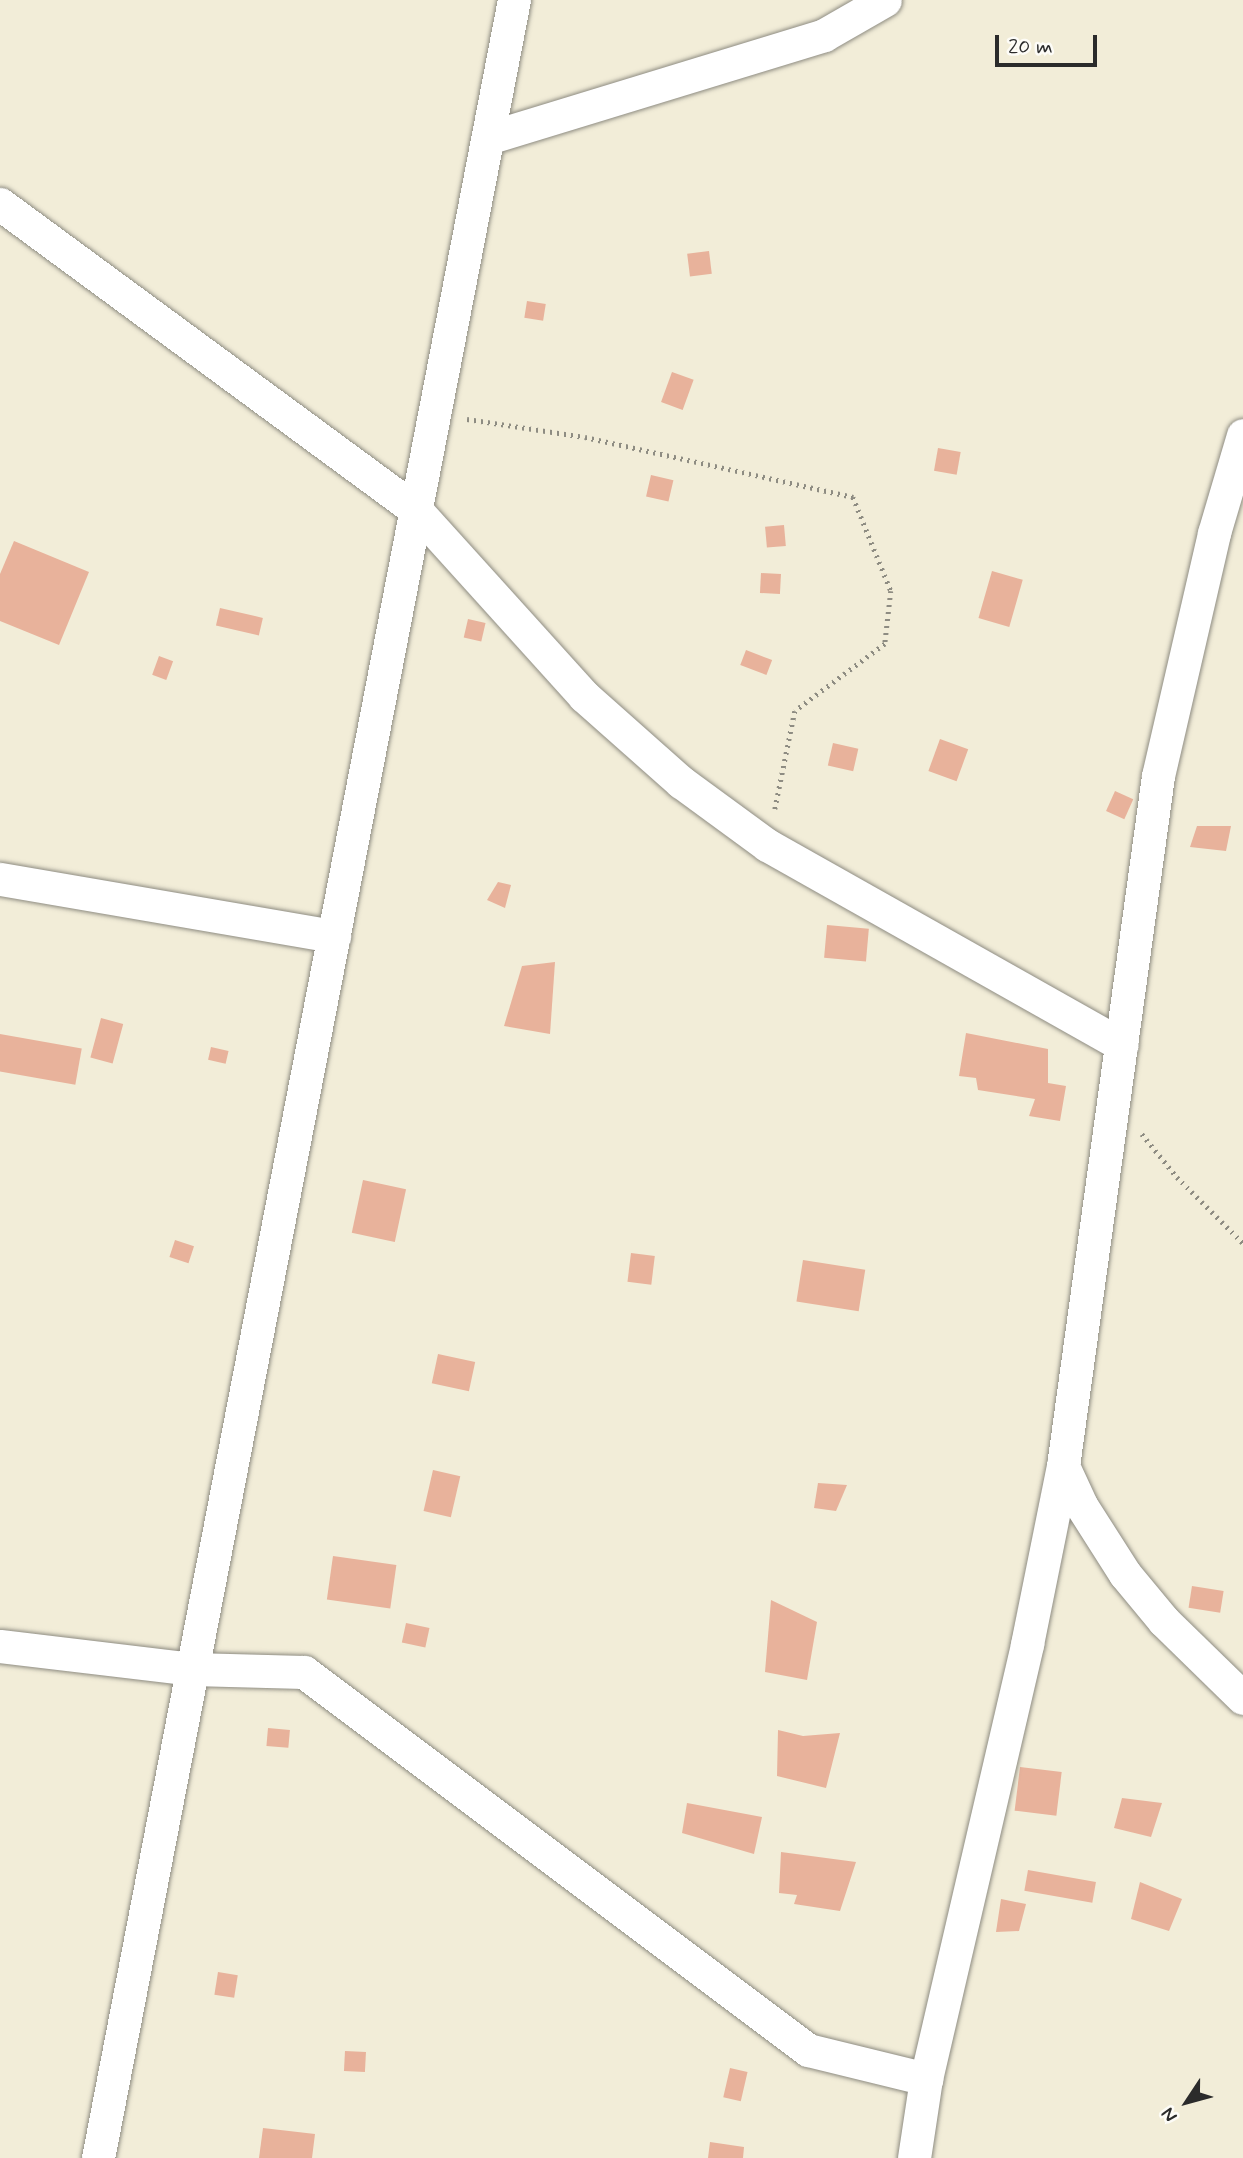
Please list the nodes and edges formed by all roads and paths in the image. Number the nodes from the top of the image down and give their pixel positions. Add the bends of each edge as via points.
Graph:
1 (514, 0) edge
2 (885, 0) edge
3 (488, 138) junction
4 (0, 205) edge
5 (435, 414) junction
6 (1243, 435) edge
7 (416, 510) junction
8 (767, 845) junction
9 (0, 878) edge
10 (334, 936) junction
11 (1122, 1045) junction
12 (1116, 1096) junction
13 (1243, 1243) edge
14 (1063, 1466) junction
15 (0, 1646) edge
16 (192, 1669) junction
17 (1243, 1698) edge
18 (926, 2079) junction
19 (98, 2158) edge
20 (914, 2158) edge

1 - 3 street
2 - 3 street via 824,35
3 - 5 street
4 - 7 street
5 - 7 street
5 - 8 path via 584,437 853,498 891,591 885,644 795,711
6 - 11 street via 1214,533 1158,776
7 - 8 street via 584,696 681,782
7 - 10 street
8 - 11 street
9 - 10 street
10 - 16 street
11 - 12 street
12 - 13 path via 1177,1177
12 - 14 street
14 - 17 street via 1080,1504 1125,1574 1164,1621
14 - 18 street via 1027,1644
15 - 16 street
16 - 18 street via 304,1672 808,2050
16 - 19 street
18 - 20 street

